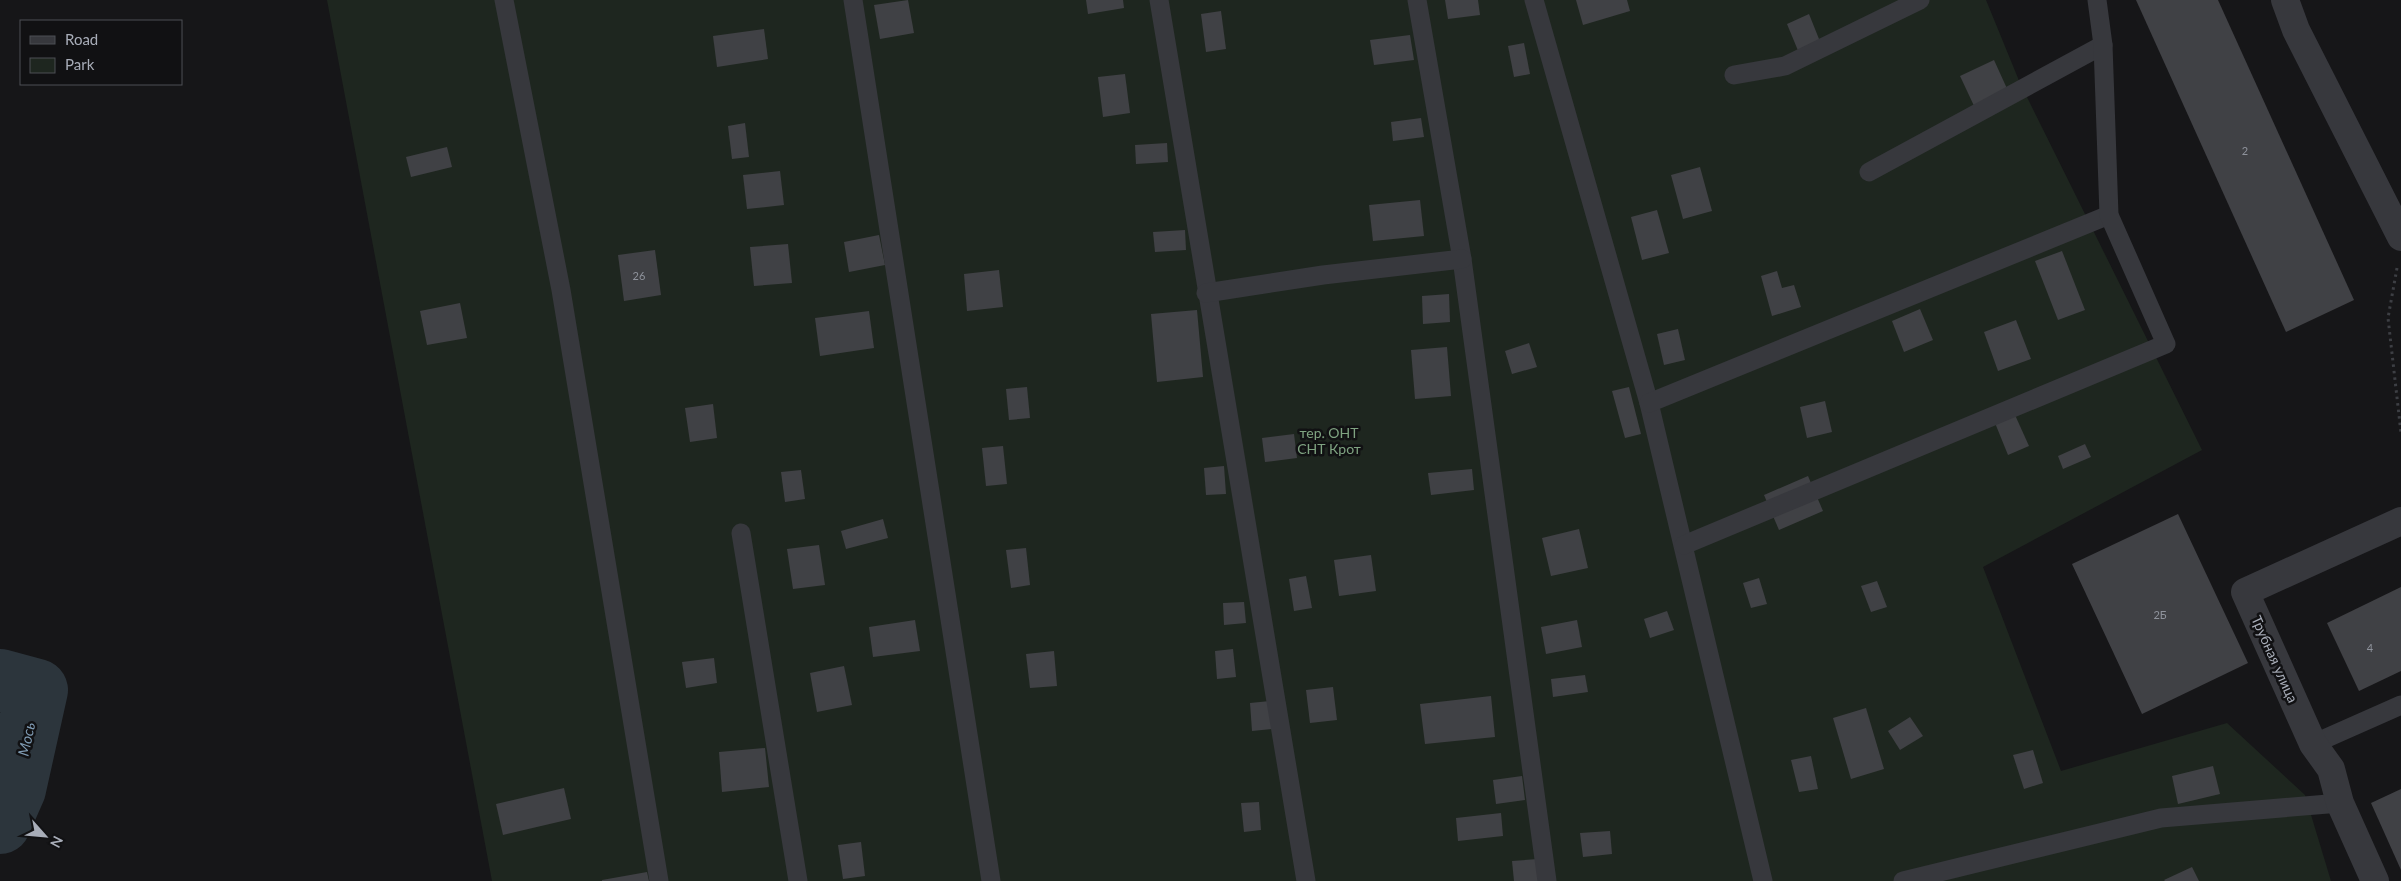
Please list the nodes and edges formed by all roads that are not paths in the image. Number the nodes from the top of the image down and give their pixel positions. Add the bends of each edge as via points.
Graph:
1 (504, 0) edge
2 (853, 0) edge
3 (1158, 0) edge
4 (1417, 0) edge
5 (1534, 0) edge
6 (1920, 0) edge
7 (2097, 0) edge
8 (2285, 0) edge
9 (2103, 45) junction
10 (1734, 75) dead end
11 (1869, 172) dead end
12 (2109, 215) junction
13 (2401, 237) edge
14 (1462, 259) junction
15 (1206, 293) junction
16 (1649, 403) junction
17 (2401, 521) edge
18 (741, 533) dead end
19 (1684, 544) junction
20 (2401, 705) edge
21 (2313, 744) junction
22 (2340, 803) junction
23 (659, 881) edge
24 (798, 881) edge
25 (991, 881) edge
26 (1306, 881) edge
27 (1546, 881) edge
28 (1763, 881) edge
29 (1903, 881) edge
30 (2375, 881) edge

1 - 23 lane via 561,290
2 - 25 lane
3 - 15 lane
4 - 14 lane
5 - 16 lane
6 - 10 lane via 1785,66
7 - 9 lane
8 - 13 street via 2296,30
9 - 11 lane
9 - 12 lane
12 - 16 lane
12 - 19 lane via 2166,344
14 - 15 lane via 1323,274
14 - 27 lane
15 - 26 lane
16 - 19 lane
17 - 21 street, Трубная улица via 2245,592
18 - 24 lane
19 - 28 lane
20 - 21 lane
21 - 22 street, Трубная улица via 2331,769
22 - 29 lane via 2161,818
22 - 30 street, Трубная улица

